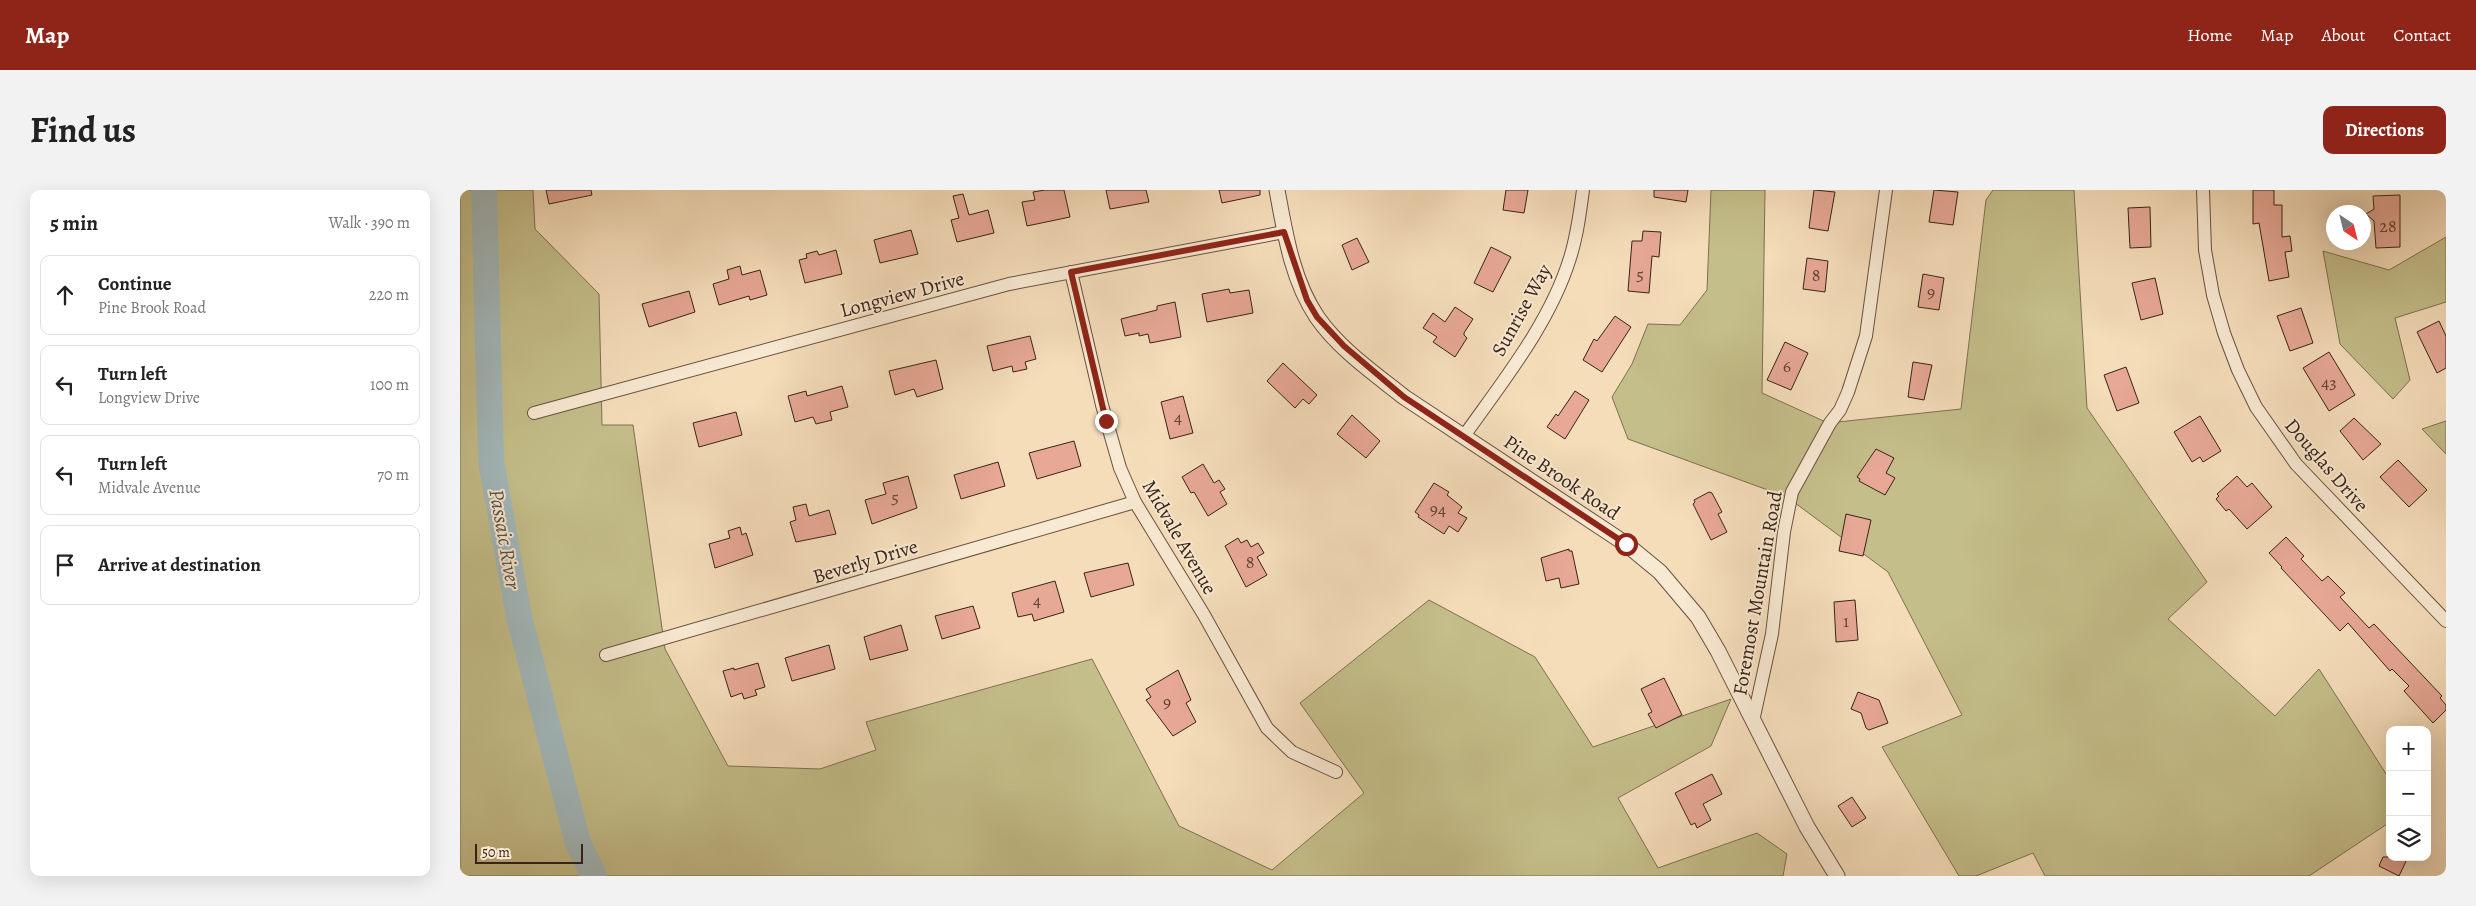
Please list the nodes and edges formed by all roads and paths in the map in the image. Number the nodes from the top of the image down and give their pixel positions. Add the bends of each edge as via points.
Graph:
1 (1277, 190) edge
2 (1583, 190) edge
3 (1886, 190) edge
4 (2204, 190) edge
5 (1284, 232) junction
6 (1071, 272) junction
7 (534, 413) dead end
8 (1464, 436) junction
9 (1135, 502) junction
10 (2446, 621) edge
11 (606, 655) dead end
12 (1753, 721) junction
13 (1336, 772) dead end
14 (1837, 876) edge

1 - 5 street, Pine Brook Road
2 - 8 street, Sunrise Way via 1570,257 1560,285 1513,366
3 - 12 street, Foremost Mountain Road via 1866,336 1844,401 1792,492 1772,634
4 - 10 street, Douglas Drive via 2205,250 2213,295 2238,370 2256,406 2296,464
5 - 6 street, Longview Drive
5 - 8 street, Pine Brook Road via 1307,300 1330,333 1404,397
6 - 7 street, Longview Drive via 1009,284
6 - 9 street, Midvale Avenue via 1102,405 1120,468
8 - 12 street, Pine Brook Road via 1626,544 1660,572 1698,618
9 - 11 street, Beverly Drive
9 - 13 street, Midvale Avenue via 1204,615 1267,728 1292,752
12 - 14 street, Pine Brook Road via 1807,827

